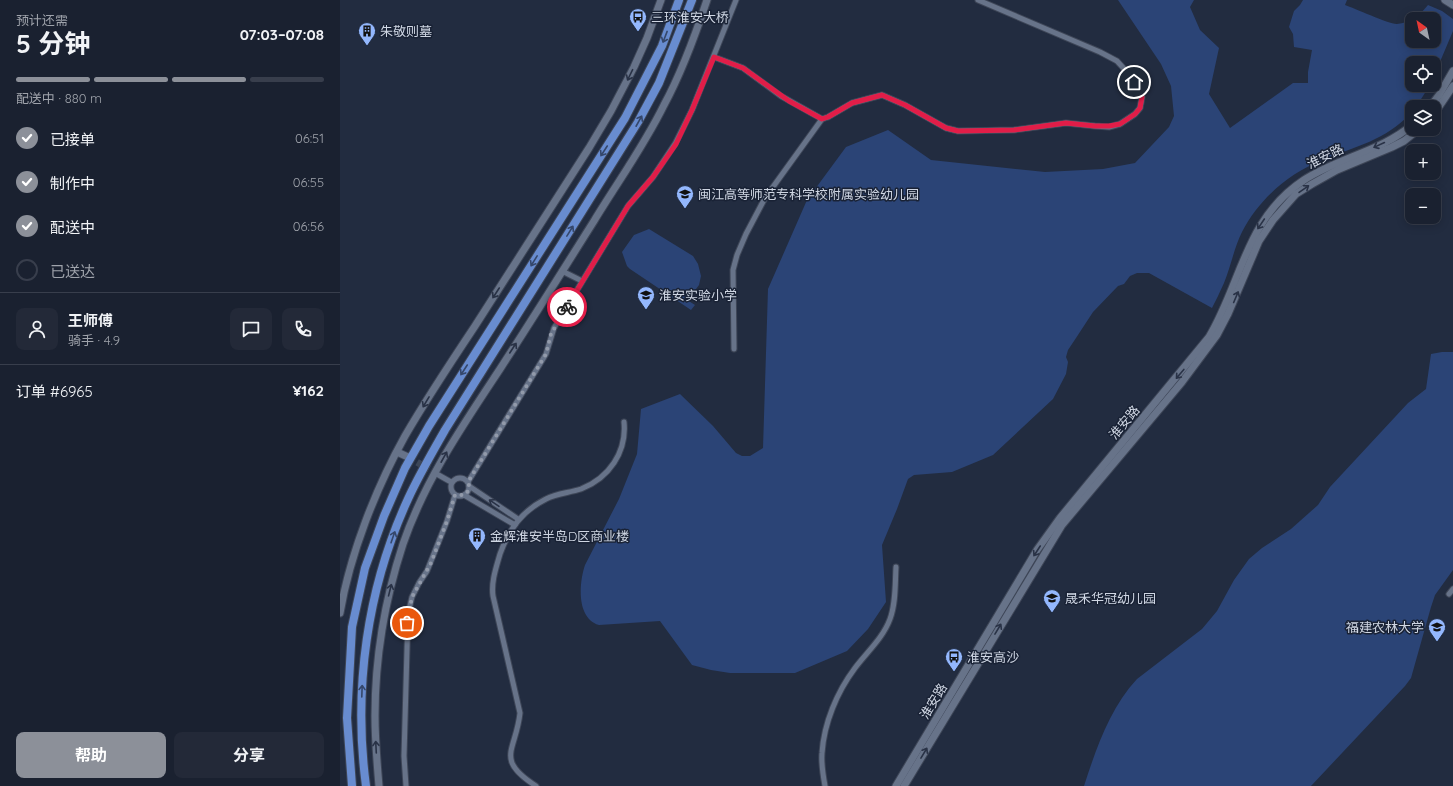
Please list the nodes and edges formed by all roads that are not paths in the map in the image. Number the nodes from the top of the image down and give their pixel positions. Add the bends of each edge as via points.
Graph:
1 (661, 0) edge
2 (679, 0) edge
3 (692, 0) edge
4 (707, 0) edge
5 (736, 0) edge
6 (978, 0) edge
7 (1445, 0) edge
8 (1453, 4) edge
9 (714, 57) junction
10 (1453, 71) edge
11 (1453, 86) edge
12 (1436, 100) edge
13 (1441, 104) edge
14 (822, 119) junction
15 (1405, 130) edge
16 (1410, 136) edge
17 (562, 271) junction
18 (582, 281) junction
19 (734, 349) dead end
20 (624, 422) dead end
21 (397, 452) junction
22 (408, 457) tunnel mouth
23 (432, 471) junction
24 (451, 482) junction
25 (468, 484) junction
26 (455, 495) junction
27 (464, 495) junction
28 (518, 519) junction
29 (514, 525) junction
30 (896, 567) dead end
31 (1453, 589) edge
32 (1449, 594) dead end
33 (340, 614) edge
34 (352, 786) edge
35 (366, 786) edge
36 (379, 786) edge
37 (406, 786) edge
38 (536, 786) edge
39 (825, 786) edge
40 (896, 786) edge
41 (904, 786) edge

1 -> 21 main road via 640,54 608,117 438,382
2 -> 34 highway via 662,46 625,118 429,426 405,468 384,516 365,568 352,627 347,718
35 -> 3 highway via 361,724 366,644 370,616 399,520 445,430 638,122 659,83
4 - 17 main road via 683,64 658,118
5 - 9 street
6 - 14 street via 1117,61 1128,73 1142,97 1140,108 1120,124 1109,126 1066,123 1014,130 958,131 946,128 882,95 852,103
7 - 8 main road
9 - 14 street via 743,68 781,96
9 - 18 street via 676,144 653,177 628,206
10 - 12 main road
11 - 13 main road
14 - 19 street via 765,198 737,255 734,270
15 -> 40 main road, 淮安路 via 1390,140 1334,164 1304,181 1287,194 1266,217 1247,251 1209,337 1060,518 1037,550
41 -> 16 main road, 淮安路 via 1062,525 1182,382 1217,335 1259,241 1276,215 1296,194 1312,184
17 - 18 street
23 -> 17 main road
18 - 25 street via 554,328 546,354
20 - 28 street via 621,449 606,474 590,485 545,499
21 - 22 main road
21 - 33 main road via 359,540
23 - 24 street
36 -> 23 main road via 375,715 376,674 381,634 403,546
24 - 25 street via 459,477 465,479
24 - 26 street via 451,491
25 - 27 street via 468,491
28 -> 25 street
26 - 27 street
26 - 37 street via 429,566 412,597 408,614 404,756
27 - 29 street
28 - 29 street
29 - 38 street via 503,548 492,583 493,596 520,714 511,750 511,763 521,775
30 - 39 street via 890,619 880,637 851,674 830,714 822,754
31 - 32 street

